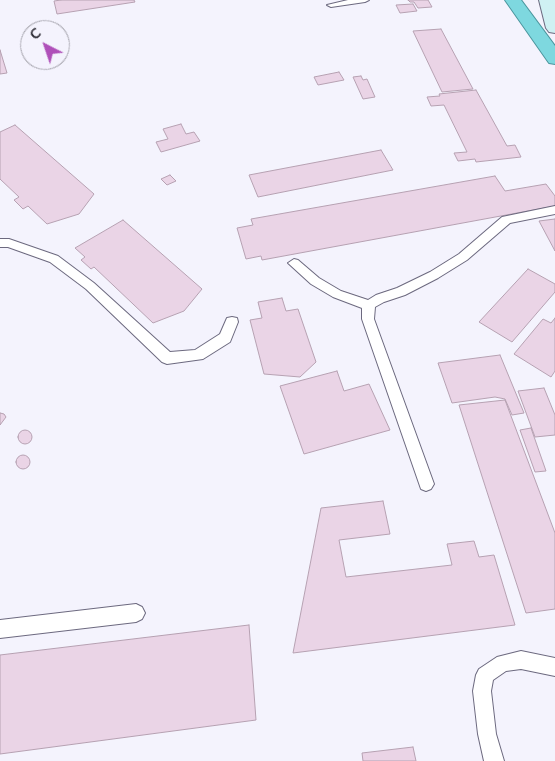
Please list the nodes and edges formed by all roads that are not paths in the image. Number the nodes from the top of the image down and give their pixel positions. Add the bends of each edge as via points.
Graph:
1 (366, 0) edge
2 (513, 0) edge
3 (547, 0) edge
4 (331, 5) dead end
5 (555, 28) edge
6 (555, 59) edge
7 (555, 210) edge
8 (0, 243) edge
9 (294, 263) dead end
10 (369, 305) junction
11 (232, 322) dead end
12 (426, 484) dead end
13 (136, 613) dead end
14 (0, 628) edge
15 (555, 667) edge
16 (494, 761) edge

1 - 4 lane
2 - 6 highway
3 - 5 main road
7 - 10 lane via 506,220 463,257 434,275
8 - 11 lane via 9,243 54,259 90,286 167,358 198,355 225,338
9 - 10 lane via 314,281 337,294
10 - 12 lane via 368,319
13 - 14 lane
15 - 16 lane via 521,660 503,663 485,676 482,691 486,734

